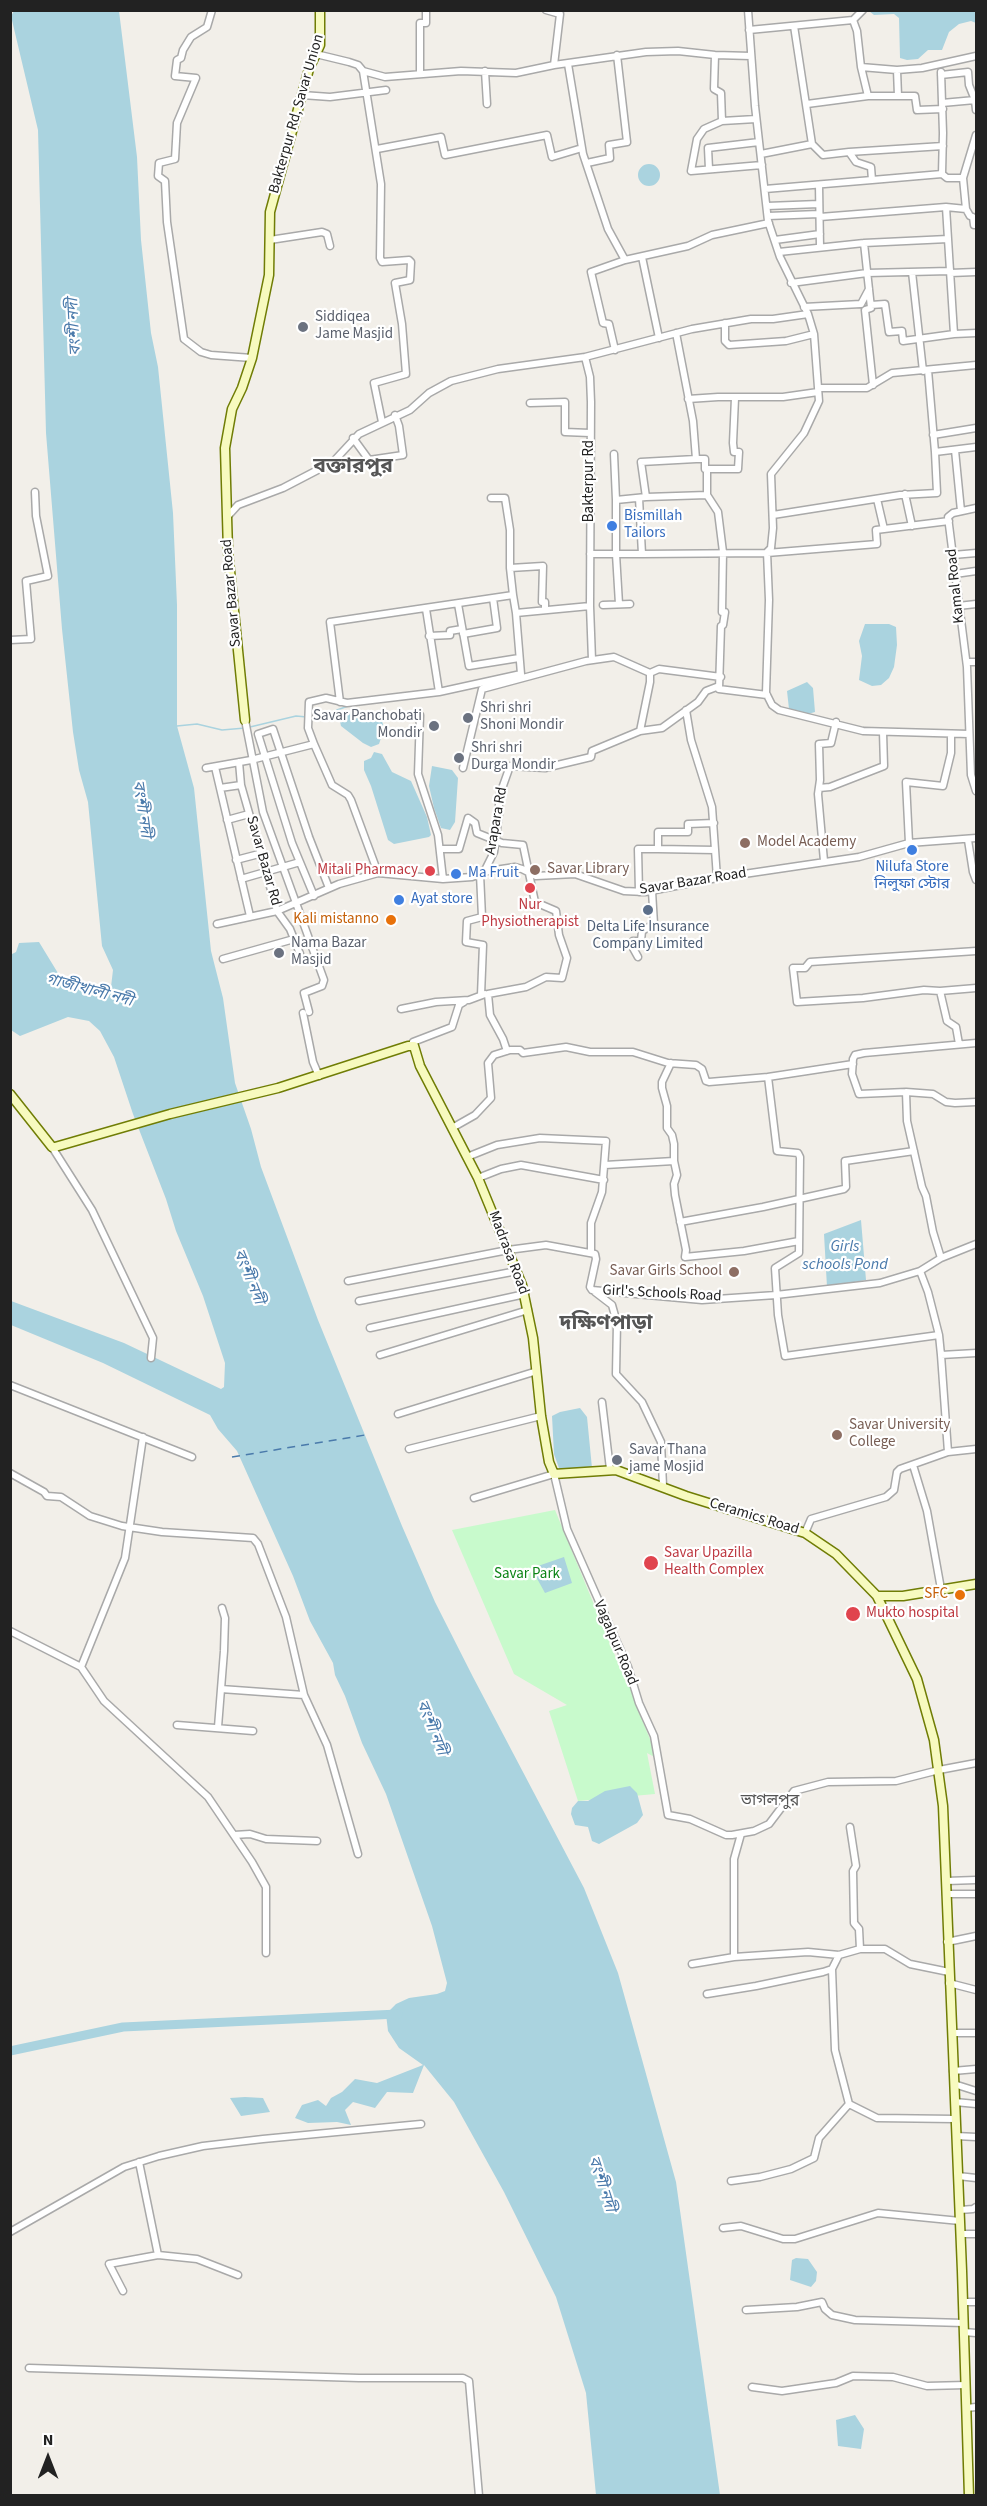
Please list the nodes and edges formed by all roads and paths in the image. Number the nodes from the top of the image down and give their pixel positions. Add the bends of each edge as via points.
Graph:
1 (212, 10) edge
2 (321, 10) edge
3 (426, 10) edge
4 (546, 10) edge
5 (748, 10) edge
6 (863, 10) edge
7 (853, 20) junction
8 (794, 26) junction
9 (749, 30) junction
10 (316, 54) junction
11 (617, 55) junction
12 (715, 55) junction
13 (751, 56) junction
14 (976, 56) edge
15 (554, 64) junction
16 (568, 64) junction
17 (861, 67) junction
18 (897, 70) junction
19 (485, 71) junction
20 (363, 72) junction
21 (420, 73) junction
22 (973, 85) edge
23 (386, 90) dead end
24 (367, 92) junction
25 (302, 95) junction
26 (868, 96) junction
27 (898, 96) junction
28 (975, 100) edge
29 (487, 104) dead end
30 (807, 104) junction
31 (942, 106) junction
32 (976, 110) edge
33 (756, 119) junction
34 (722, 121) junction
35 (976, 135) edge
36 (759, 142) junction
37 (812, 144) junction
38 (943, 146) junction
39 (582, 148) junction
40 (377, 149) junction
41 (849, 152) junction
42 (761, 154) junction
43 (587, 163) junction
44 (762, 165) junction
45 (709, 169) junction
46 (942, 174) junction
47 (963, 178) junction
48 (872, 180) junction
49 (819, 185) junction
50 (765, 189) junction
51 (819, 204) junction
52 (767, 206) junction
53 (946, 207) junction
54 (966, 209) junction
55 (820, 216) junction
56 (768, 220) junction
57 (976, 225) edge
58 (820, 234) junction
59 (948, 239) junction
60 (270, 240) junction
61 (775, 240) junction
62 (864, 243) junction
63 (330, 246) dead end
64 (820, 247) junction
65 (779, 252) junction
66 (642, 257) junction
67 (625, 260) junction
68 (912, 272) junction
69 (950, 272) junction
70 (976, 272) edge
71 (867, 273) junction
72 (791, 283) junction
73 (869, 289) junction
74 (871, 305) junction
75 (804, 306) junction
76 (808, 314) junction
77 (725, 323) junction
78 (676, 333) junction
79 (976, 333) edge
80 (813, 334) junction
81 (954, 334) junction
82 (659, 338) junction
83 (920, 339) junction
84 (615, 350) junction
85 (585, 357) junction
86 (252, 358) junction
87 (976, 365) edge
88 (925, 370) junction
89 (873, 384) junction
90 (818, 390) junction
91 (735, 398) junction
92 (688, 399) junction
93 (531, 403) dead end
94 (395, 415) junction
95 (382, 422) junction
96 (227, 426) joint
97 (976, 428) edge
98 (590, 433) junction
99 (933, 435) junction
100 (353, 438) junction
101 (976, 447) edge
102 (955, 450) junction
103 (935, 452) junction
104 (614, 454) dead end
105 (696, 459) junction
106 (707, 469) junction
107 (35, 492) dead end
108 (906, 494) junction
109 (707, 495) junction
110 (491, 498) dead end
111 (643, 498) junction
112 (878, 499) junction
113 (616, 500) junction
114 (976, 508) edge
115 (961, 511) junction
116 (772, 515) junction
117 (227, 518) junction
118 (949, 521) junction
119 (912, 526) junction
120 (884, 529) junction
121 (723, 552) junction
122 (767, 553) junction
123 (976, 553) edge
124 (590, 554) junction
125 (616, 554) junction
126 (642, 554) junction
127 (953, 555) junction
128 (510, 568) junction
129 (976, 571) edge
130 (955, 573) junction
131 (513, 595) junction
132 (493, 598) junction
133 (458, 604) junction
134 (619, 604) junction
135 (630, 604) dead end
136 (976, 604) edge
137 (603, 605) dead end
138 (590, 606) junction
139 (958, 606) junction
140 (426, 609) junction
141 (545, 610) junction
142 (516, 613) junction
143 (462, 631) junction
144 (429, 636) junction
145 (10, 640) edge
146 (519, 658) junction
147 (592, 660) junction
148 (967, 662) junction
149 (976, 662) edge
150 (650, 673) junction
151 (721, 677) junction
152 (719, 686) junction
153 (439, 692) junction
154 (767, 695) junction
155 (340, 702) junction
156 (686, 710) junction
157 (420, 715) dead end
158 (245, 720) joint
159 (836, 723) junction
160 (640, 732) junction
161 (883, 732) junction
162 (951, 734) junction
163 (969, 734) junction
164 (314, 744) junction
165 (281, 751) junction
166 (973, 752) edge
167 (265, 756) junction
168 (251, 760) junction
169 (239, 762) junction
170 (214, 767) junction
171 (206, 768) dead end
172 (463, 768) dead end
173 (241, 785) junction
174 (220, 788) junction
175 (819, 788) junction
176 (976, 791) edge
177 (249, 814) junction
178 (227, 820) junction
179 (714, 823) junction
180 (976, 838) edge
181 (496, 840) junction
182 (968, 840) junction
183 (909, 843) junction
184 (440, 849) junction
185 (658, 849) junction
186 (715, 850) junction
187 (259, 854) junction
188 (236, 860) junction
189 (824, 861) junction
190 (300, 862) junction
191 (282, 867) junction
192 (528, 871) junction
193 (265, 872) junction
194 (378, 873) junction
195 (482, 873) junction
196 (717, 878) junction
197 (242, 879) junction
198 (443, 879) junction
199 (976, 880) edge
200 (329, 888) junction
201 (652, 891) junction
202 (639, 892) junction
203 (314, 896) junction
204 (295, 904) junction
205 (277, 911) junction
206 (250, 916) junction
207 (217, 924) dead end
208 (294, 939) junction
209 (976, 951) edge
210 (300, 954) dead end
211 (638, 957) dead end
212 (223, 959) dead end
213 (976, 988) edge
214 (940, 991) junction
215 (485, 994) junction
216 (466, 1001) junction
217 (401, 1009) dead end
218 (976, 1042) edge
219 (413, 1044) junction
220 (959, 1044) junction
221 (507, 1051) junction
222 (671, 1063) junction
223 (853, 1064) junction
224 (319, 1076) junction
225 (768, 1077) junction
226 (906, 1092) junction
227 (10, 1094) edge
228 (976, 1102) edge
229 (452, 1128) junction
230 (52, 1147) junction
231 (914, 1150) junction
232 (467, 1157) junction
233 (674, 1161) junction
234 (604, 1165) junction
235 (478, 1178) junction
236 (604, 1180) junction
237 (799, 1200) junction
238 (680, 1222) junction
239 (799, 1241) junction
240 (976, 1244) edge
241 (508, 1250) junction
242 (591, 1252) junction
243 (941, 1258) junction
244 (516, 1271) junction
245 (920, 1271) junction
246 (348, 1281) dead end
247 (592, 1290) junction
248 (525, 1294) junction
249 (776, 1295) junction
250 (359, 1300) dead end
251 (528, 1310) junction
252 (370, 1328) dead end
253 (939, 1335) junction
254 (976, 1353) edge
255 (380, 1354) dead end
256 (941, 1355) junction
257 (151, 1358) dead end
258 (537, 1371) junction
259 (10, 1385) edge
260 (602, 1402) dead end
261 (398, 1414) dead end
262 (541, 1416) junction
263 (143, 1437) junction
264 (409, 1449) dead end
265 (976, 1449) edge
266 (948, 1452) junction
267 (192, 1457) dead end
268 (913, 1465) junction
269 (610, 1469) junction
270 (10, 1473) edge
271 (554, 1474) junction
272 (663, 1486) junction
273 (474, 1498) dead end
274 (130, 1526) junction
275 (805, 1533) junction
276 (976, 1584) edge
277 (941, 1588) junction
278 (877, 1596) junction
279 (222, 1608) dead end
280 (10, 1631) edge
281 (81, 1667) junction
282 (221, 1689) junction
283 (304, 1695) junction
284 (177, 1725) dead end
285 (218, 1727) junction
286 (253, 1731) dead end
287 (976, 1763) edge
288 (939, 1770) junction
289 (850, 1827) dead end
290 (741, 1834) junction
291 (234, 1835) junction
292 (317, 1841) dead end
293 (358, 1854) dead end
294 (976, 1880) edge
295 (946, 1881) junction
296 (946, 1894) junction
297 (976, 1894) edge
298 (976, 1936) edge
299 (947, 1942) junction
300 (860, 1949) junction
301 (266, 1953) dead end
302 (839, 1955) junction
303 (734, 1957) junction
304 (692, 1965) dead end
305 (832, 1969) junction
306 (949, 1972) junction
307 (949, 1983) junction
308 (976, 1990) edge
309 (707, 1994) dead end
310 (952, 2033) junction
311 (976, 2033) edge
312 (976, 2069) edge
313 (953, 2070) junction
314 (954, 2084) junction
315 (976, 2091) edge
316 (955, 2102) junction
317 (849, 2104) junction
318 (976, 2104) edge
319 (956, 2119) junction
320 (421, 2124) dead end
321 (956, 2136) junction
322 (976, 2137) edge
323 (139, 2162) junction
324 (958, 2176) junction
325 (976, 2178) edge
326 (731, 2181) dead end
327 (976, 2207) edge
328 (960, 2210) junction
329 (960, 2221) junction
330 (723, 2228) dead end
331 (10, 2232) edge
332 (961, 2234) junction
333 (976, 2234) edge
334 (158, 2255) junction
335 (238, 2275) dead end
336 (123, 2291) dead end
337 (963, 2302) junction
338 (976, 2302) edge
339 (746, 2310) dead end
340 (964, 2327) junction
341 (976, 2333) edge
342 (29, 2368) dead end
343 (966, 2385) junction
344 (752, 2387) dead end
345 (976, 2407) edge
346 (966, 2408) junction
347 (479, 2496) edge
348 (969, 2496) edge

1 - 86 street via 207,27 191,37 177,60 175,76 196,78 177,123 175,159 159,163 158,178 165,181 184,339 211,355
2 - 10 street, Bakterpur Rd, Savar Union via 322,33
3 - 21 street via 426,23 420,23
4 - 15 street via 560,14
5 - 9 street
6 - 7 street
7 - 8 street
7 - 17 street
8 - 9 street
8 - 30 street
9 - 13 street
10 - 20 street via 358,65
10 - 25 street, Bakterpur Rd, Savar Union
11 - 12 street via 678,51
11 - 16 street
11 - 43 street via 627,142 609,145 610,158
12 - 13 street
12 - 34 street via 714,89 722,93
13 - 33 street
14 - 18 street
15 - 16 street
15 - 19 street via 516,73
16 - 39 street
17 - 18 street
17 - 26 street
18 - 27 street
19 - 21 street
19 - 29 street
20 - 21 street via 385,77
20 - 24 street
22 - 28 street
22 - 31 street via 968,72 941,73
23 - 24 street
24 - 25 street via 330,97
24 - 40 street
25 - 60 street, Bakterpur Rd, Savar Union via 270,212
26 - 27 street
26 - 30 street
27 - 31 street via 915,96 917,110
28 - 31 street
28 - 32 street
30 - 37 street
31 - 38 street
33 - 34 street
33 - 36 street
34 - 45 street via 704,129 697,139 690,171
35 - 47 street
36 - 42 street
36 - 45 street via 708,148
37 - 41 street via 822,155
37 - 42 street
38 - 41 street
38 - 46 street
39 - 40 street via 552,157 547,135 445,154 441,137
39 - 43 street
40 - 95 street via 381,261 411,262 410,280 395,283 406,374 374,383
41 - 48 street via 856,162 871,167
42 - 44 street
43 - 67 street via 605,222
44 - 45 street
44 - 50 street
46 - 47 street
46 - 48 street
47 - 54 street
48 - 49 street
49 - 50 street
49 - 51 street
50 - 52 street
51 - 52 street
51 - 55 street
52 - 56 street
53 - 54 street
53 - 55 street
53 - 59 street
54 - 57 street
55 - 56 street
55 - 58 street
56 - 61 street
56 - 66 street
58 - 61 street
58 - 64 street
59 - 62 street
59 - 69 street
60 - 63 street via 322,232 327,234
60 - 86 street, Bakterpur Rd, Savar Union via 269,275
61 - 65 street
62 - 64 street
62 - 71 street
64 - 65 street
65 - 72 street
66 - 67 street
66 - 82 street
67 - 84 street via 591,272 603,323 609,324
68 - 69 street
68 - 71 street
68 - 83 street
69 - 70 street
69 - 81 street
71 - 72 street
71 - 73 street
72 - 75 street
73 - 74 street
73 - 75 street via 861,304
74 - 83 street via 885,304 889,332 902,331 903,341
74 - 89 street via 865,310
75 - 76 street
76 - 77 street
76 - 80 street
77 - 78 street
77 - 80 street via 725,341 729,345 786,341
78 - 82 street
78 - 92 street
79 - 81 street
80 - 90 street
81 - 83 street
82 - 84 street
83 - 88 street
84 - 85 street
85 - 94 street via 498,369 451,381 410,410
85 - 98 street, Bakterpur Rd via 590,377
86 - 96 street, Bakterpur Rd, Savar Union
87 - 88 street
88 - 89 street via 892,373
88 - 99 street
89 - 90 street via 867,388
90 - 91 street via 783,397
90 - 116 street via 816,411 804,433 771,474
91 - 92 street
91 - 106 street via 733,443 734,452 739,452 738,469
92 - 105 street
93 - 98 street via 565,402 566,432
94 - 95 street
94 - 100 street via 403,455 369,460
95 - 100 street
96 - 117 street, Savar Bazar Road
97 - 99 street
98 - 124 street, Bakterpur Rd
99 - 103 street
100 - 117 street via 333,462 283,488 238,505
101 - 102 street
102 - 103 street
102 - 115 street
103 - 108 street via 937,493
104 - 113 street
105 - 106 street via 705,459
105 - 111 street via 641,462
106 - 109 street
107 - 145 street via 48,576 26,581 31,639
108 - 112 street
108 - 119 street
109 - 111 street
109 - 121 street via 718,512
110 - 128 street via 505,498
111 - 113 street
111 - 126 street
112 - 116 street
112 - 120 street
113 - 125 street
114 - 115 street
115 - 118 street via 948,517
116 - 122 street via 771,548
117 - 158 street, Savar Bazar Road
118 - 119 street
118 - 127 street, Kamal Road
119 - 120 street
120 - 122 street via 876,530 877,544
121 - 122 street
121 - 126 street
121 - 151 street
122 - 154 street
123 - 127 street
124 - 125 street
124 - 138 street, Bakterpur Rd
125 - 126 street
125 - 134 street
127 - 130 street, Kamal Road
128 - 131 street
128 - 141 street via 543,566
129 - 130 street
130 - 139 street, Kamal Road
131 - 132 street
131 - 142 street
132 - 133 street
132 - 143 street via 496,628
133 - 140 street
133 - 143 street
134 - 135 street
134 - 137 street
136 - 139 street
138 - 141 street
138 - 147 street, Bakterpur Rd
139 - 148 street, Kamal Road
140 - 144 street
140 - 155 street via 330,622
141 - 142 street
142 - 146 street
143 - 144 street
143 - 146 street via 469,666
144 - 153 street
146 - 153 street via 521,674
147 - 150 street via 614,657
147 - 172 street via 482,689
148 - 149 street
148 - 163 street, Kamal Road
150 - 151 street via 659,669
150 - 160 street
151 - 152 street
152 - 154 street
152 - 156 street via 706,691
153 - 155 street
154 - 159 street via 779,710
155 - 164 street via 326,698 309,702 308,728
156 - 160 street via 662,728
156 - 179 street
157 - 184 street via 418,774
158 - 168 street, Savar Bazar Road
159 - 161 street
159 - 175 street via 831,743 819,744
160 - 181 street, Arapara Rd via 592,751 591,757 545,768 510,766 499,796
161 - 162 street
161 - 175 street via 884,766
162 - 163 street
162 - 183 street via 943,786 906,783
163 - 166 street, Kamal Road
164 - 165 street
164 - 194 street via 332,785 351,800
165 - 167 street
165 - 167 street via 273,729 258,734
165 - 200 street
166 - 176 street, Kamal Road via 971,775
167 - 168 street
167 - 190 street
168 - 169 street
168 - 191 street, Savar Bazar Road
169 - 170 street
169 - 173 street, Savar Bazar Rd
170 - 171 street
170 - 174 street
173 - 174 street
173 - 177 street, Savar Bazar Rd
174 - 178 street
175 - 189 street
177 - 178 street
177 - 187 street, Savar Bazar Rd
178 - 188 street
179 - 185 street via 688,824 688,832 658,832
179 - 186 street
180 - 182 street, Savar Bazar Road
181 - 184 street via 477,833 468,818 459,849
181 - 192 street via 523,845
181 - 195 street, Arapara Rd via 491,861
182 - 183 street, Savar Bazar Road
182 - 199 street
183 - 189 street, Savar Bazar Road
184 - 198 street
185 - 186 street
185 - 202 street via 638,849
186 - 196 street
187 - 188 street
187 - 193 street, Savar Bazar Rd
188 - 197 street
189 - 196 street, Savar Bazar Road
190 - 191 street
190 - 203 street
191 - 193 street
191 - 204 street, Savar Bazar Road
192 - 195 street, Savar Bazar Road via 515,867
192 - 202 street, Savar Bazar Road via 536,876 575,874
192 - 215 street via 536,902 556,910 567,966 562,978 546,977 526,987
193 - 197 street
193 - 205 street, Savar Bazar Rd
194 - 198 street, Savar Bazar Road
194 - 200 street, Savar Bazar Road
195 - 198 street, Savar Bazar Road
195 - 215 street via 482,917 467,921 466,942 483,945
196 - 201 street, Savar Bazar Road
197 - 206 street
200 - 203 street, Savar Bazar Road
201 - 202 street, Savar Bazar Road
201 - 211 street via 654,924 642,932 641,941 633,941
203 - 204 street, Savar Bazar Road
204 - 205 street, Savar Bazar Road
204 - 224 street via 324,981 322,986 304,993 313,1062
205 - 206 street, Savar Bazar Road
205 - 208 street, Savar Bazar Rd
206 - 207 street, Savar Bazar Road
208 - 210 street, Savar Bazar Rd
208 - 212 street
209 - 214 street via 810,962 805,968 793,968 797,1002
213 - 214 street
214 - 220 street via 947,1021 956,1027
215 - 216 street
215 - 221 street
216 - 217 street
216 - 219 street via 459,1005 452,1027
218 - 220 street
219 - 224 street
219 - 229 street, Madrasa Road
220 - 223 street via 864,1053 855,1055
221 - 222 street via 523,1053 566,1047 590,1052 621,1051
221 - 229 street via 494,1055 488,1063 491,1098 475,1115
222 - 225 street via 702,1068 709,1083
222 - 233 street via 662,1088
223 - 225 street
223 - 226 street via 859,1094
224 - 230 street
225 - 237 street via 777,1151 800,1155
226 - 228 street via 933,1094 946,1102
226 - 231 street
227 - 230 street
229 - 232 street, Madrasa Road
230 - 257 street via 92,1210 153,1338
231 - 237 street via 844,1161 845,1188
231 - 243 street
232 - 234 street, Girl's Schools Road via 497,1145 540,1138 606,1141
232 - 235 street, Madrasa Road
233 - 234 street
233 - 238 street
234 - 236 street, Girl's Schools Road
235 - 236 street via 521,1165
235 - 241 street, Madrasa Road
236 - 242 street, Girl's Schools Road via 591,1223
237 - 238 street
237 - 239 street
238 - 239 street via 685,1257
239 - 249 street via 797,1256 776,1268
240 - 243 street, Girl's Schools Road
241 - 242 street via 546,1245
241 - 244 street, Madrasa Road
241 - 246 street
242 - 247 street, Girl's Schools Road via 596,1259
243 - 245 street, Girl's Schools Road
244 - 248 street, Madrasa Road
244 - 250 street
245 - 249 street, Girl's Schools Road via 880,1283
245 - 253 street
247 - 249 street, Girl's Schools Road via 702,1300
247 - 272 street via 612,1305 617,1323 616,1374 642,1402 661,1442
248 - 251 street, Madrasa Road
248 - 252 street
249 - 253 street via 785,1356
251 - 255 street
251 - 258 street, Madrasa Road
253 - 256 street
254 - 256 street
256 - 266 street
258 - 261 street
258 - 262 street, Madrasa Road
259 - 263 street
260 - 269 street
262 - 264 street
262 - 271 street, Madrasa Road
263 - 267 street
263 - 274 street
265 - 266 street
266 - 268 street
268 - 275 street via 897,1472 894,1490 886,1497 816,1516
268 - 277 street via 927,1512
269 - 271 street, Ceramics Road
269 - 272 street, Ceramics Road
270 - 274 street via 47,1496 61,1497 90,1516
271 - 273 street
271 - 290 street, Vagalpur Road via 567,1529 654,1736 668,1815 690,1819 726,1835
272 - 275 street, Ceramics Road
274 - 281 street via 125,1558
274 - 283 street via 253,1538 286,1617
275 - 278 street, Ceramics Road via 836,1554
276 - 277 street
277 - 278 street via 903,1596
278 - 288 street, Ceramics Road via 917,1678
279 - 282 street via 225,1618
280 - 281 street
281 - 291 street via 105,1701 208,1797
282 - 283 street
282 - 285 street
283 - 293 street via 327,1745
284 - 285 street
285 - 286 street
287 - 288 street
288 - 290 street via 896,1781 828,1782 794,1791 769,1824
288 - 295 street, Ceramics Road
289 - 300 street via 856,1866 854,1923 859,1929
290 - 303 street via 734,1859
291 - 292 street
291 - 301 street via 266,1887
294 - 295 street
295 - 296 street, Ceramics Road
296 - 297 street
296 - 299 street, Ceramics Road
298 - 299 street
299 - 306 street, Ceramics Road
300 - 302 street
300 - 306 street via 885,1949 910,1964
302 - 303 street via 808,1952
302 - 305 street
303 - 304 street
305 - 309 street
305 - 317 street via 835,2050
306 - 307 street, Ceramics Road
307 - 308 street
307 - 310 street, Ceramics Road
310 - 311 street
310 - 313 street, Ceramics Road
312 - 313 street
313 - 314 street, Ceramics Road
314 - 315 street
314 - 316 street, Ceramics Road
316 - 318 street
316 - 319 street, Ceramics Road
317 - 319 street via 877,2118
317 - 326 street via 819,2138 814,2158 791,2169
319 - 321 street, Ceramics Road
320 - 323 street via 203,2146
321 - 322 street
321 - 324 street, Ceramics Road
323 - 331 street
323 - 334 street
324 - 325 street
324 - 328 street, Ceramics Road
327 - 328 street
328 - 329 street, Ceramics Road
329 - 330 street via 878,2213 795,2239 741,2226
329 - 332 street, Ceramics Road
332 - 333 street
332 - 337 street, Ceramics Road
334 - 335 street via 197,2259
334 - 336 street via 109,2264
337 - 338 street
337 - 340 street, Ceramics Road
339 - 340 street via 822,2302 832,2315 855,2320
340 - 341 street
340 - 343 street, Ceramics Road
342 - 347 street via 463,2378 469,2381
343 - 344 street via 927,2386 893,2377 853,2376 836,2383 782,2391
343 - 346 street, Ceramics Road
345 - 346 street
346 - 348 street, Ceramics Road

